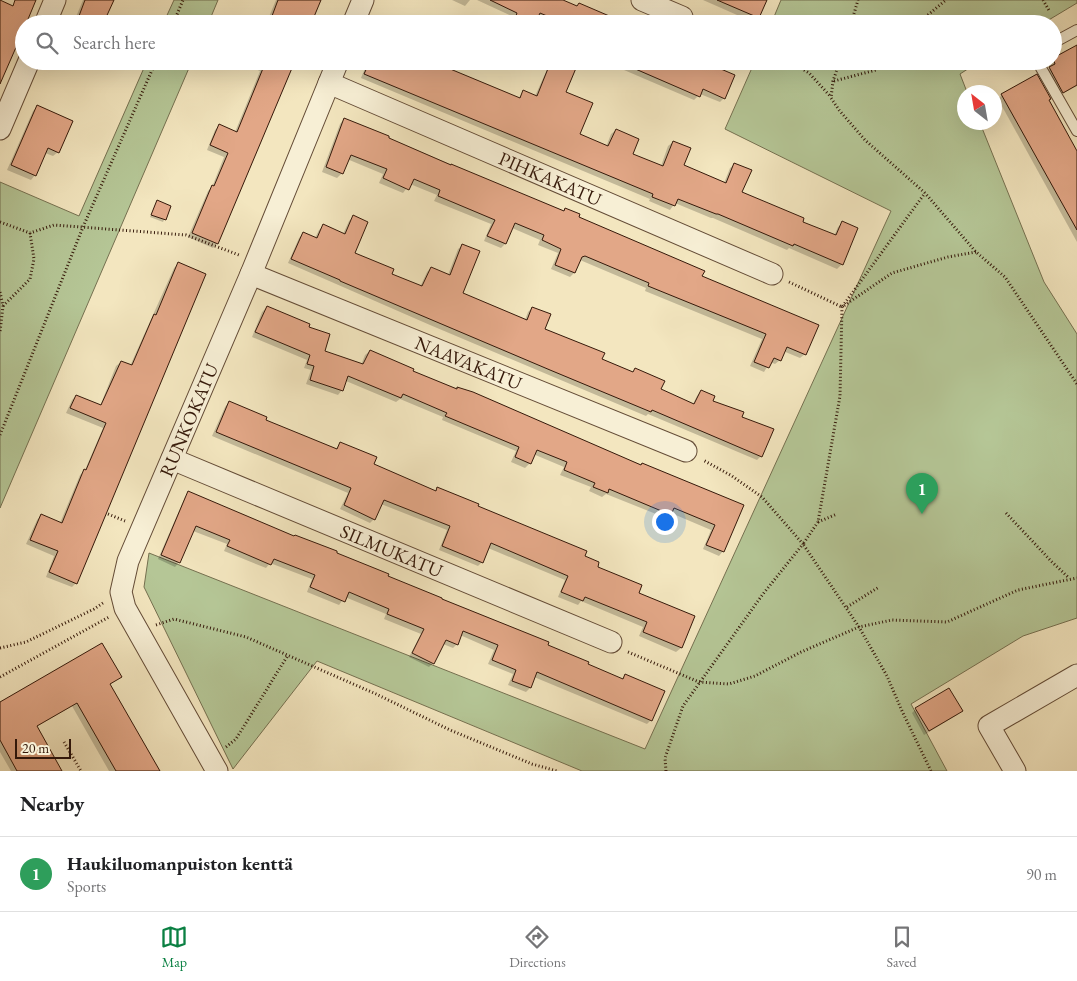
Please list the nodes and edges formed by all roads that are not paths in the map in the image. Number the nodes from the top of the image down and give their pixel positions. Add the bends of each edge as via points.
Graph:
1 (55, 0) edge
2 (363, 0) edge
3 (642, 0) edge
4 (49, 15) edge
5 (357, 15) edge
6 (677, 15) edge
7 (1077, 30) edge
8 (1062, 39) edge
9 (25, 70) edge
10 (334, 70) edge
11 (1042, 70) edge
12 (329, 82) junction
13 (0, 129) edge
14 (1077, 131) edge
15 (253, 268) junction
16 (772, 274) road end
17 (686, 451) road end
18 (172, 459) junction
19 (611, 642) road end
20 (1077, 674) edge
21 (214, 765) edge
22 (1015, 771) edge

1 - 4 street
2 - 5 street
3 - 6 street
7 - 8 lane
9 - 13 street
10 - 12 street, RUNKOKATU
11 - 14 lane
12 - 15 street, RUNKOKATU
12 - 16 street, PIHKAKATU
15 - 17 street, NAAVAKATU
15 - 18 street, RUNKOKATU
18 - 19 street, SILMUKATU
18 - 21 street, RUNKOKATU via 126,566 123,600
20 - 22 street via 989,726

